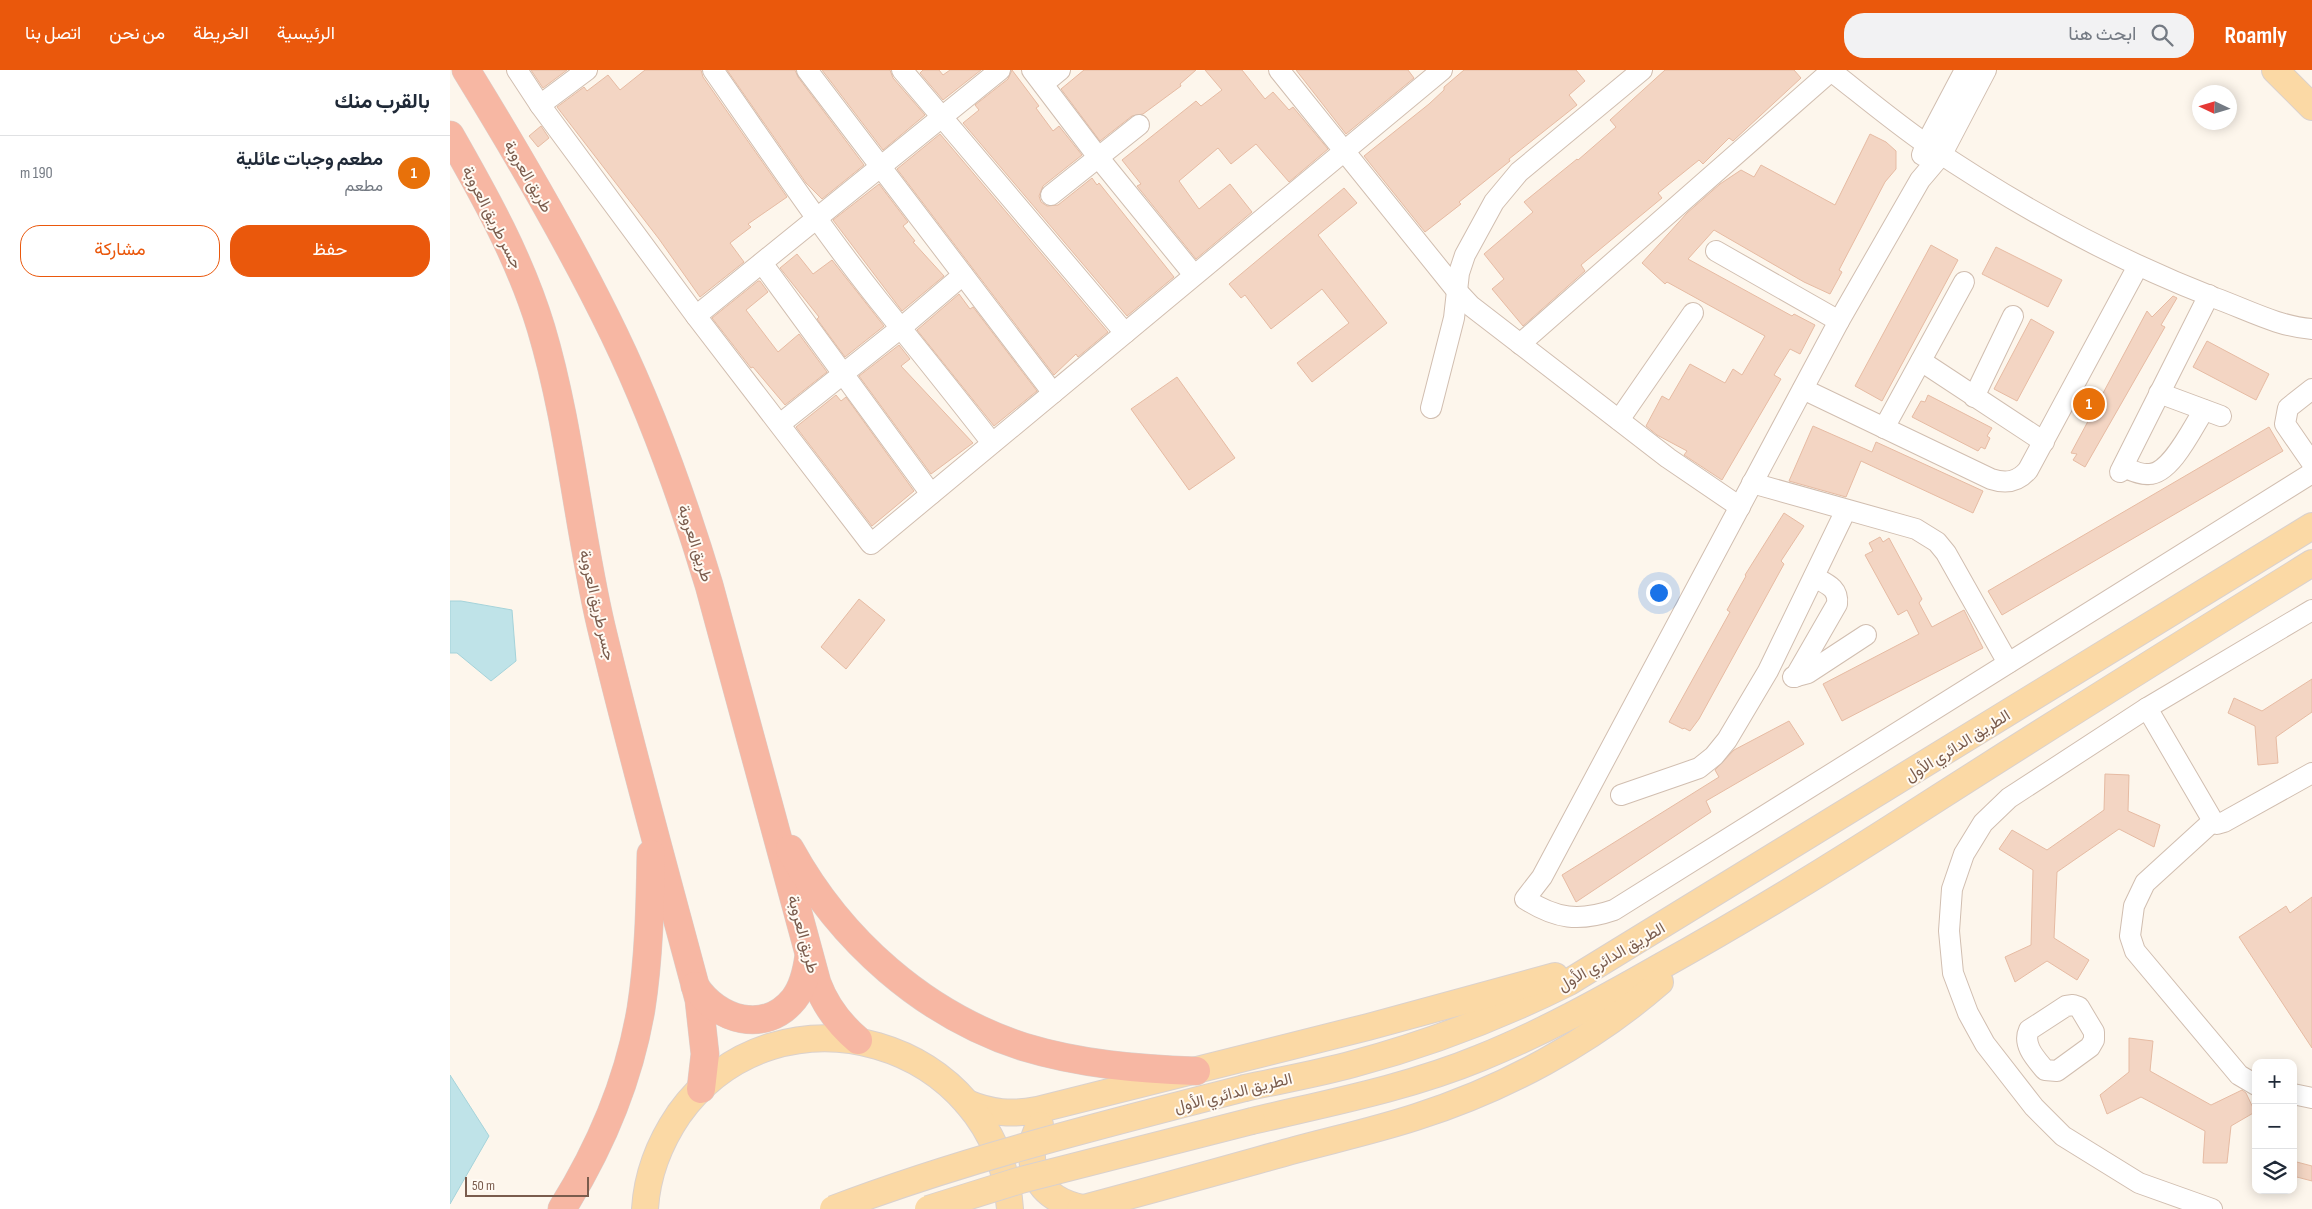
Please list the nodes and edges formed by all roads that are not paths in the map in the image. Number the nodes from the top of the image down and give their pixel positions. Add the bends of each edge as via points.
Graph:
1 (466, 70) edge
2 (517, 70) edge
3 (587, 70) edge
4 (713, 70) edge
5 (807, 70) edge
6 (902, 70) edge
7 (1000, 70) edge
8 (1060, 70) edge
9 (1279, 70) edge
10 (1442, 70) edge
11 (1642, 70) edge
12 (1831, 70) edge
13 (1965, 70) edge
14 (1986, 70) edge
15 (2275, 70) edge
16 (1038, 77) edge
17 (540, 105) junction
18 (2312, 107) edge
19 (941, 118) junction
20 (1139, 125) dead end
21 (450, 135) edge
22 (1934, 149) junction
23 (1344, 151) junction
24 (1098, 157) junction
25 (881, 167) junction
26 (1051, 195) dead end
27 (817, 218) junction
28 (1716, 250) dead end
29 (762, 263) junction
30 (2138, 266) junction
31 (963, 275) junction
32 (1194, 276) junction
33 (1964, 282) dead end
34 (1457, 291) junction
35 (2209, 295) junction
36 (1692, 313) dead end
37 (696, 316) junction
38 (2013, 316) dead end
39 (1839, 321) junction
40 (902, 328) junction
41 (2312, 329) edge
42 (1125, 333) junction
43 (1520, 344) junction
44 (1921, 361) junction
45 (844, 372) junction
46 (1803, 389) junction
47 (2312, 389) edge
48 (1053, 393) junction
49 (2160, 393) junction
50 (1974, 396) junction
51 (1431, 408) dead end
52 (1619, 420) junction
53 (780, 424) junction
54 (1884, 428) junction
55 (2044, 442) junction
56 (992, 443) junction
57 (2312, 463) edge
58 (2312, 473) edge
59 (1752, 483) junction
60 (931, 494) junction
61 (1740, 507) junction
62 (1846, 510) junction
63 (2312, 526) edge
64 (2312, 563) edge
65 (1814, 577) junction
66 (2312, 610) edge
67 (1866, 635) dead end
68 (2008, 663) junction
69 (1768, 671) junction
70 (1795, 677) junction
71 (2147, 708) junction
72 (2312, 773) edge
73 (1621, 795) dead end
74 (769, 809) junction
75 (651, 818) junction
76 (2214, 821) junction
77 (1705, 942) junction
78 (809, 955) junction
79 (1604, 962) junction
80 (695, 986) junction
81 (858, 1040) junction
82 (2035, 1057) dead end
83 (1196, 1071) junction
84 (2007, 1073) junction
85 (2252, 1083) edge
86 (701, 1089) junction
87 (2297, 1095) edge
88 (2312, 1098) edge
89 (967, 1103) junction
90 (1054, 1106) junction
91 (562, 1209) edge
92 (645, 1209) edge
93 (833, 1209) edge
94 (928, 1209) edge
95 (1010, 1209) edge
96 (1081, 1209) edge
97 (2212, 1209) edge

1 - 74 highway, طريق العروبة via 585,278 614,334 657,432 694,534
2 - 17 street
3 - 17 street
4 - 27 street
5 - 25 street
6 - 19 street
7 - 19 street
8 - 16 street
9 - 23 street
10 - 23 street
11 - 34 street via 1505,187 1465,255
12 - 22 street
12 - 43 street
13 - 22 street
14 - 22 street
15 - 18 main road
16 - 24 street
17 - 37 street
19 - 25 street
19 - 42 street
20 - 24 street
21 - 75 highway, جسر طريق العروبة via 502,228 541,328 561,412 601,626
22 - 30 street via 2052,223
22 - 39 street via 1920,180
23 - 32 street
23 - 34 street
24 - 26 street
24 - 32 street
25 - 27 street
25 - 31 street
27 - 29 street
27 - 40 street
28 - 39 street
29 - 37 street
29 - 45 street
30 - 35 street
30 - 55 street
31 - 40 street
31 - 48 street
32 - 42 street
33 - 44 street
34 - 43 street via 1485,318
34 - 51 street via 1454,318
35 - 41 street via 2276,321
35 - 49 street
36 - 52 street
37 - 53 street
38 - 50 street
39 - 46 street
40 - 45 street
40 - 56 street
42 - 48 street
43 - 52 street
44 - 50 street
44 - 54 street
45 - 53 street
45 - 60 street
46 - 54 street
46 - 59 street
47 - 57 street via 2288,408 2285,424
48 - 56 street
49 - 49 street via 2122,470 2142,474 2160,471 2213,413
50 - 55 street
52 - 61 street
53 - 60 street via 871,544
54 - 55 street via 1999,482 2023,476
56 - 60 street
58 - 68 street
59 - 61 street
59 - 62 street
61 - 68 street via 1542,877 1525,899 1543,910 1578,918 1614,910
62 - 65 street
62 - 68 street via 1916,529 1937,542
63 - 79 main road, الطريق الدائري الأول
64 - 77 main road, الطريق الدائري الأول via 2100,694 1836,864
65 - 69 street
65 - 70 street via 1832,587 1837,604
66 - 71 street
67 - 70 street via 1808,673
69 - 70 street
69 - 73 street via 1714,756 1699,768
71 - 76 street
71 - 84 street via 2008,798 1983,823 1964,854 1952,889 1949,931 1953,973 1968,1014
72 - 76 street via 2224,822 2217,824
74 - 78 highway, طريق العروبة
74 - 83 highway via 810,881 853,937 902,981 936,1005 998,1037 1060,1056 1130,1068
75 - 80 highway, جسر طريق العروبة
75 - 91 highway via 650,922 640,1011 606,1127
76 - 85 street via 2145,883 2134,906 2130,936 2135,951 2239,1075
77 - 94 main road, الطريق الدائري الأول, bridge via 1593,1005 1478,1059 1414,1081 1030,1177
77 - 96 main road via 1654,987 1602,1026 1495,1086 1417,1117
78 - 80 highway via 805,976 793,1000 765,1017 739,1019 723,1013
78 - 81 highway, طريق العروبة via 828,1008
79 - 83 main road
79 - 93 main road, الطريق الدائري الأول, bridge via 1526,1003 1431,1041 1350,1065 1245,1088 991,1155
80 - 86 highway, جسر طريق العروبة via 704,1037
81 - 86 main road via 816,1038 774,1046 735,1063
81 - 89 main road via 918,1062 953,1087
82 - 84 street
83 - 90 main road
84 - 97 street via 2034,1107 2071,1141 2139,1182
86 - 92 main road via 686,1104 663,1140 649,1181
87 - 88 street
89 - 90 main road via 1008,1114
89 - 95 main road via 991,1139 999,1158
90 - 96 main road via 1034,1137 1033,1166 1048,1192

